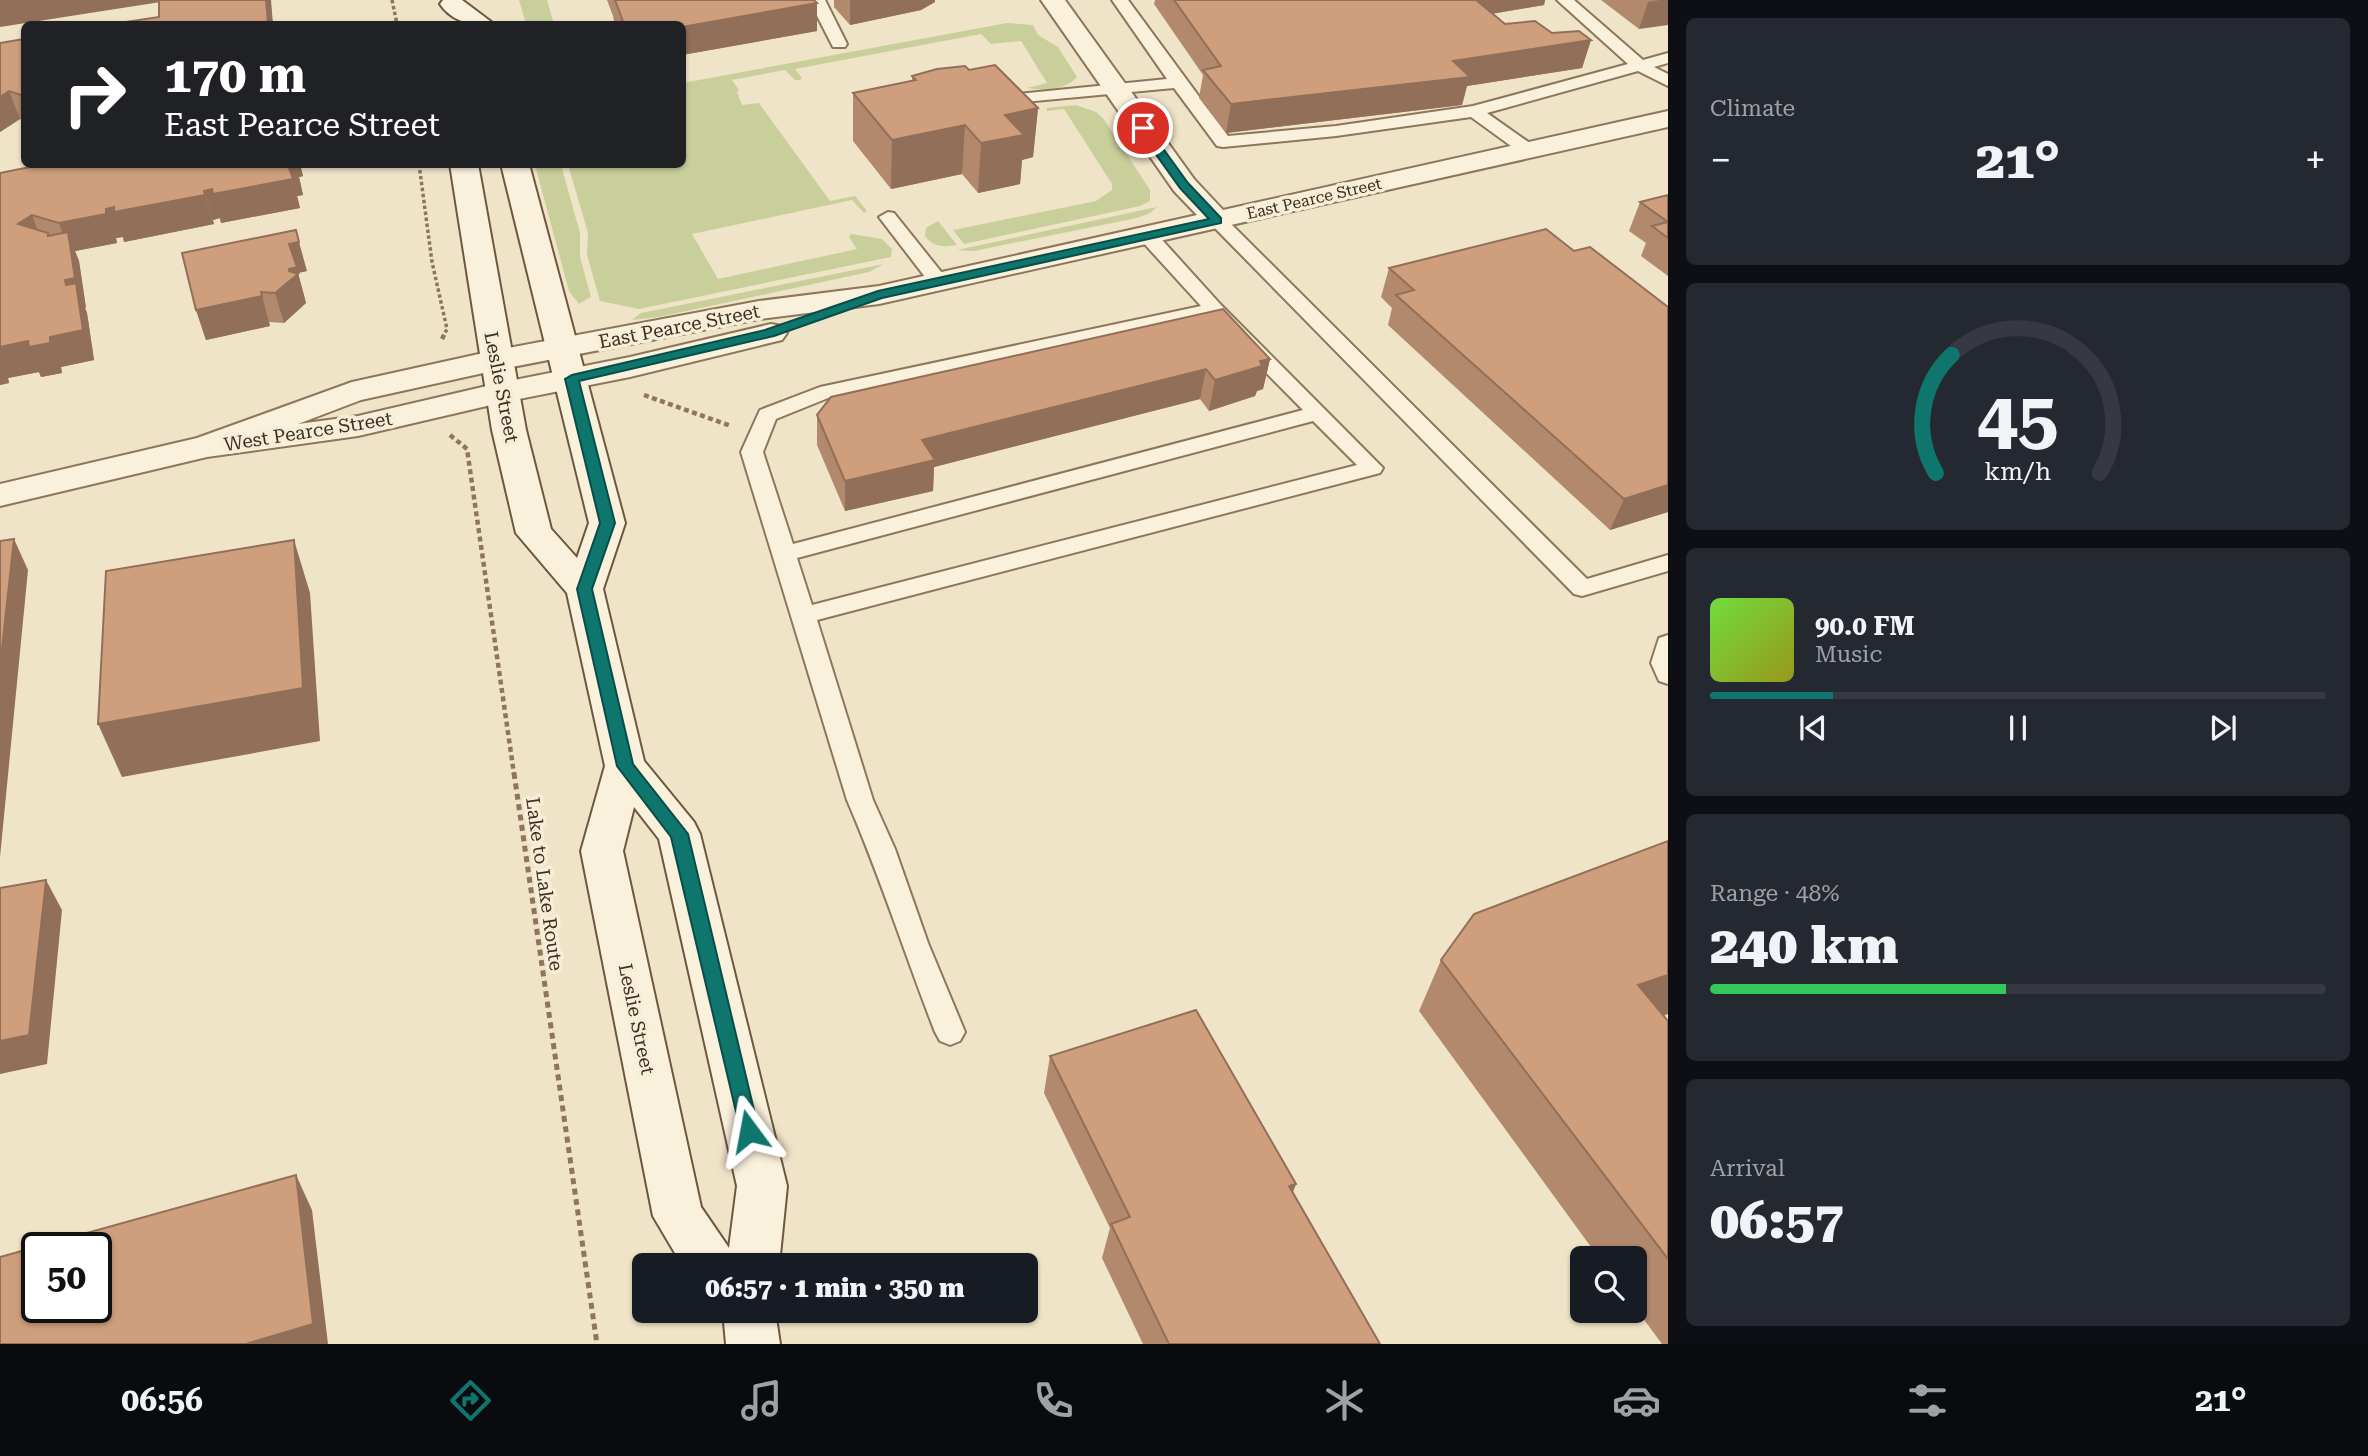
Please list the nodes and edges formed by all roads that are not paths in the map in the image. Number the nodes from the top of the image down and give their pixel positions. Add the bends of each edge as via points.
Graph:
1 (817, 0) edge
2 (1053, 0) edge
3 (1120, 0) edge
4 (1565, 0) edge
5 (449, 9) edge
6 (475, 21) edge
7 (839, 44) dead end
8 (1668, 58) edge
9 (1640, 66) junction
10 (1668, 81) edge
11 (1178, 83) junction
12 (1115, 89) junction
13 (1018, 99) edge
14 (1474, 111) junction
15 (1668, 119) edge
16 (1528, 150) junction
17 (465, 168) edge
18 (516, 168) edge
19 (888, 217) dead end
20 (1217, 220) junction
21 (1147, 235) junction
22 (939, 282) junction
23 (1214, 309) junction
24 (568, 363) junction
25 (501, 376) junction
26 (1318, 413) junction
27 (0, 495) edge
28 (785, 554) junction
29 (1668, 563) edge
30 (585, 589) junction
31 (804, 614) junction
32 (1668, 645) edge
33 (1668, 675) edge
34 (625, 766) junction
35 (950, 1032) dead end
36 (703, 1253) edge
37 (754, 1253) edge

1 - 7 lane
2 - 12 main road
3 - 11 lane
4 - 9 lane
5 - 6 main road
8 - 9 lane
9 - 10 lane
9 - 14 lane
11 - 12 lane
11 - 14 lane via 1223,142
12 - 13 lane
12 - 20 main road via 1184,185
14 - 16 lane
15 - 16 main road, East Pearce Street
16 - 20 main road, East Pearce Street
17 - 25 main road, Leslie Street
18 - 24 main road
19 - 22 lane
20 - 21 main road, East Pearce Street
20 - 29 lane via 1582,588
21 - 22 main road, East Pearce Street
21 - 23 lane
22 - 24 main road, East Pearce Street via 878,295 769,333
23 - 26 lane
23 - 28 lane via 827,391 767,415 752,452
24 - 25 main road, West Pearce Street
24 - 30 main road via 607,523
25 - 27 main road, West Pearce Street via 358,426 207,446
25 - 30 main road, Leslie Street via 534,533
26 - 28 lane
26 - 31 lane via 1372,468
28 - 31 lane
30 - 34 main road, Leslie Street
31 - 35 lane via 860,800 883,849
32 - 33 lane via 1663,663
34 - 36 main road, Leslie Street via 602,851 678,1216
34 - 37 main road, Leslie Street via 679,834 762,1186

